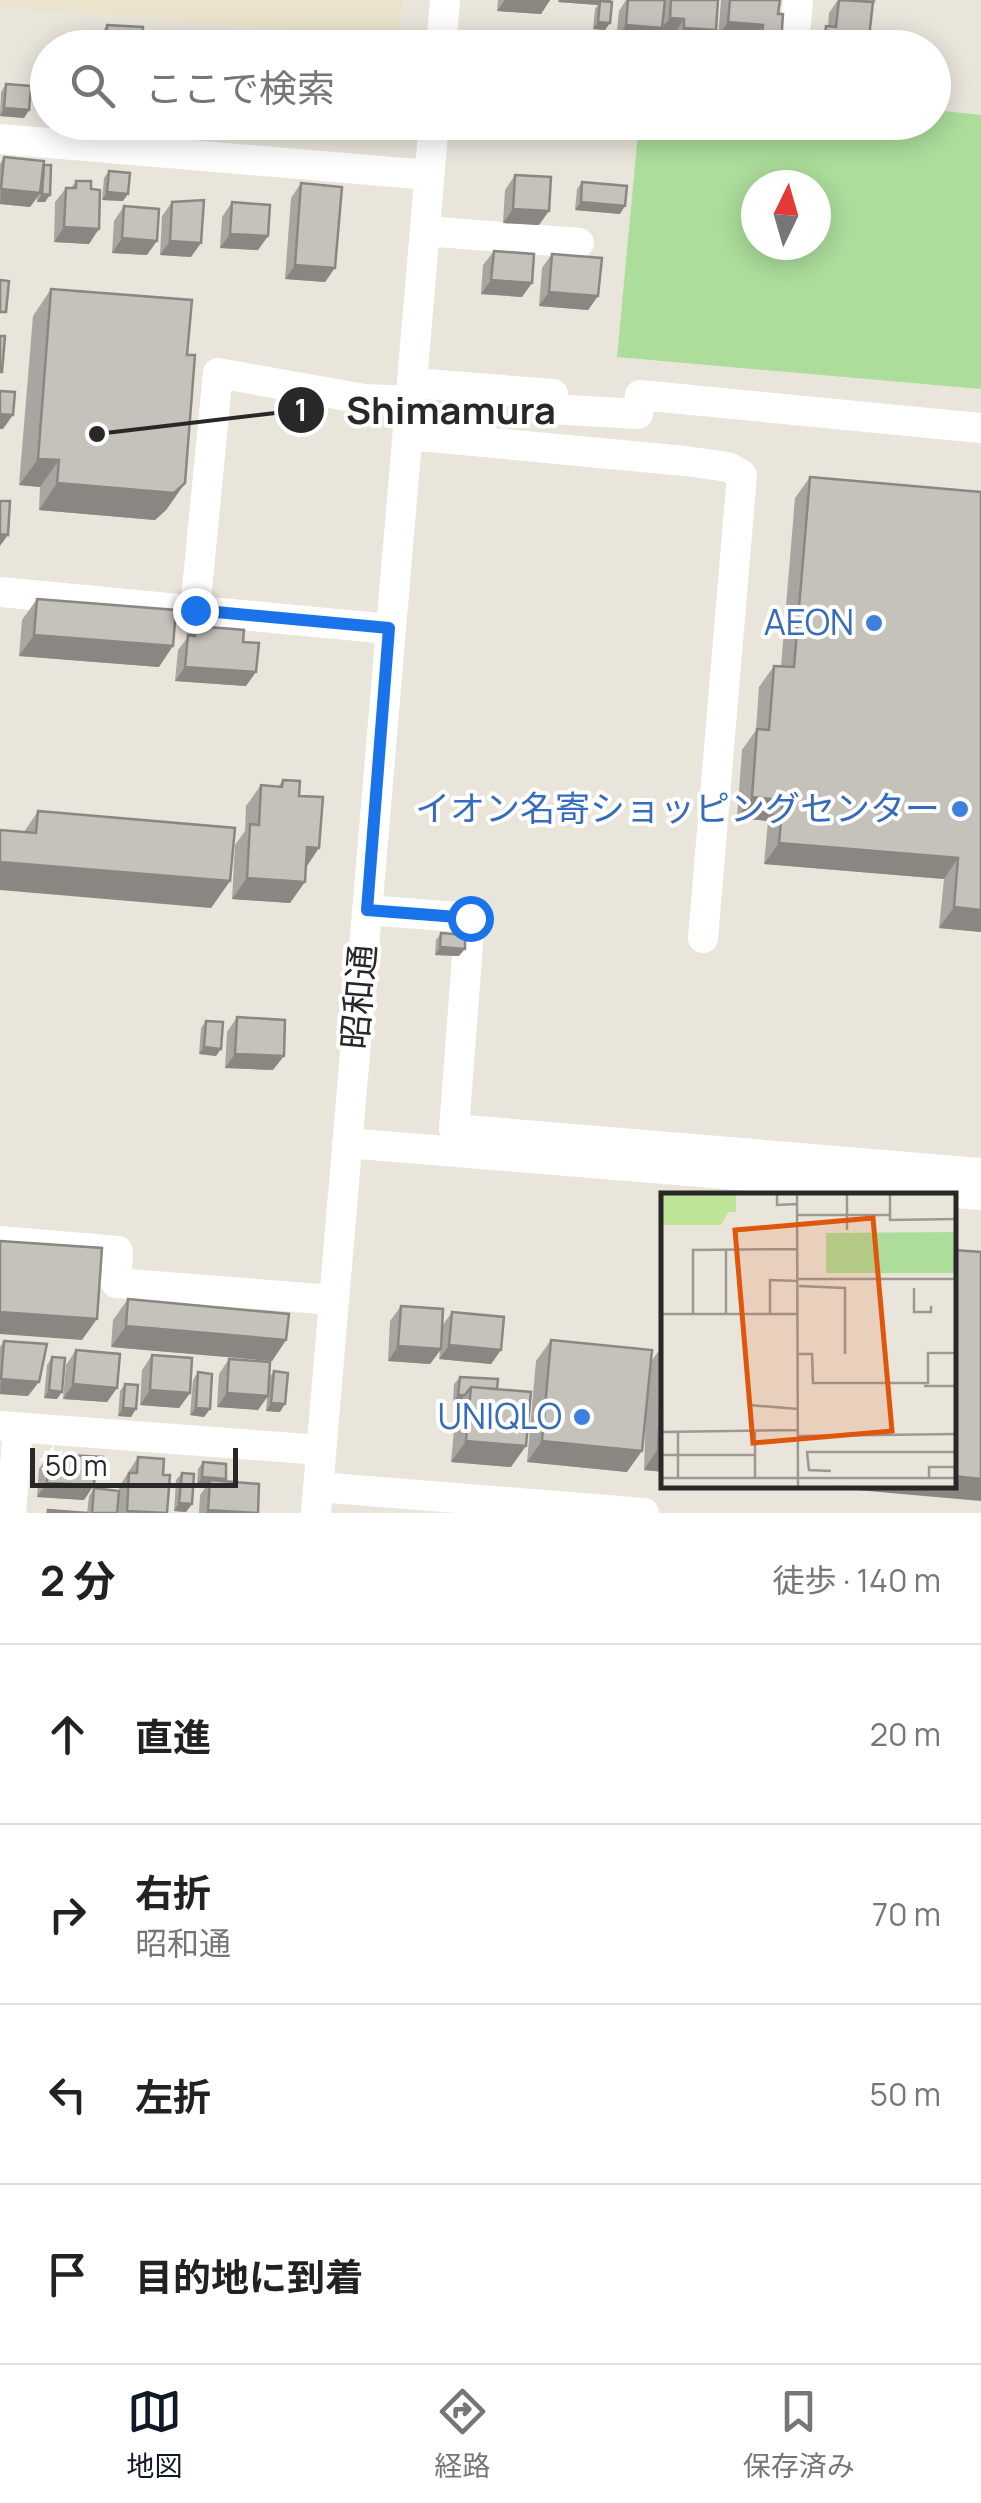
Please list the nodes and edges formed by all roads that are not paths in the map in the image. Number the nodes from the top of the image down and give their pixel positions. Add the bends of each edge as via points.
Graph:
1 (445, 0) edge
2 (798, 0) edge
3 (442, 30) edge
4 (796, 30) edge
5 (0, 139) edge
6 (432, 140) edge
7 (428, 175) junction
8 (425, 231) junction
9 (578, 243) dead end
10 (413, 392) junction
11 (981, 428) edge
12 (409, 435) junction
13 (0, 592) edge
14 (195, 610) junction
15 (389, 628) junction
16 (367, 910) junction
17 (703, 938) dead end
18 (347, 1143) junction
19 (981, 1173) edge
20 (981, 1195) edge
21 (0, 1241) edge
22 (334, 1300) junction
23 (9, 1427) edge
24 (321, 1450) junction
25 (317, 1500) edge
26 (634, 1512) edge
27 (11, 1513) edge

1 - 3 street
2 - 4 street
5 - 7 street
6 - 7 street, 昭和通
7 - 8 street, 昭和通
8 - 9 street
8 - 10 street, 昭和通
10 - 11 street via 553,394 550,408 638,414 640,395
10 - 12 street, 昭和通
10 - 14 street via 364,399 218,372
12 - 15 street, 昭和通
12 - 17 street via 686,461 742,475
13 - 14 street
14 - 15 street
15 - 16 street, 昭和通
16 - 18 street, 昭和通
16 - 19 street via 470,918 454,1129
18 - 20 street
18 - 22 street, 昭和通
21 - 22 street via 118,1251 116,1283
22 - 24 street, 昭和通
23 - 24 street
23 - 27 street
24 - 25 street, 昭和通
25 - 26 street via 411,1495

